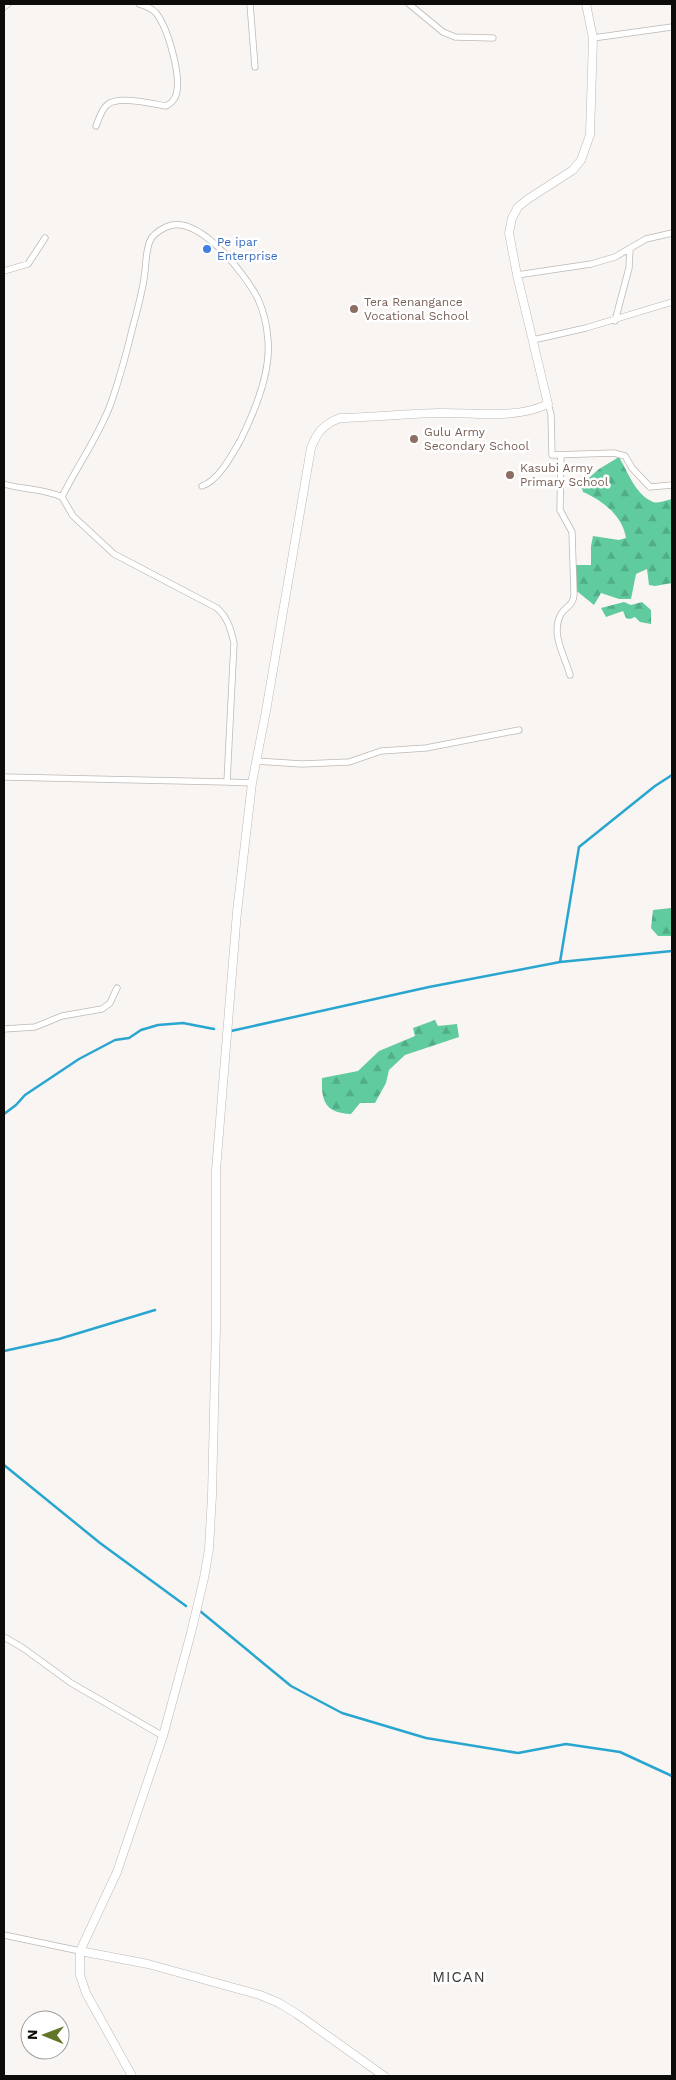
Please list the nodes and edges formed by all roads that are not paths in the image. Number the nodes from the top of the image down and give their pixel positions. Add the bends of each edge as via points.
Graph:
1 (8, 4) edge
2 (139, 4) edge
3 (250, 4) edge
4 (409, 4) edge
5 (586, 4) edge
6 (4, 7) edge
7 (153, 7) edge
8 (672, 27) edge
9 (494, 38) dead end
10 (593, 38) junction
11 (255, 67) dead end
12 (96, 126) dead end
13 (672, 233) edge
14 (45, 238) dead end
15 (630, 249) junction
16 (4, 271) edge
17 (517, 275) junction
18 (672, 302) edge
19 (615, 321) junction
20 (533, 340) junction
21 (548, 404) junction
22 (561, 455) junction
23 (4, 484) edge
24 (672, 485) edge
25 (202, 486) dead end
26 (62, 497) junction
27 (570, 676) dead end
28 (519, 730) dead end
29 (256, 761) junction
30 (4, 777) edge
31 (227, 782) junction
32 (252, 783) junction
33 (117, 988) dead end
34 (4, 1029) edge
35 (4, 1638) edge
36 (163, 1736) junction
37 (4, 1935) edge
38 (80, 1951) junction
39 (132, 2076) edge
40 (384, 2076) edge

1 - 6 street
2 - 7 street
3 - 11 street
4 - 9 street via 443,32 455,36
5 - 10 street
7 - 12 street via 162,22 177,73 174,101 166,106 113,102 107,105
8 - 10 street
10 - 17 street via 590,135 581,160 573,170 528,199 512,218 509,233
13 - 15 street via 646,240
14 - 16 street via 28,264
15 - 17 street via 615,258 591,264
15 - 19 street via 629,268
17 - 20 street
18 - 19 street
19 - 20 street
20 - 21 street
21 - 22 street via 552,455
21 - 29 street via 521,413 340,418 323,427 311,448
22 - 24 street via 622,454 650,487
22 - 27 street via 560,510 572,532 574,595 571,605 562,613 556,631
23 - 26 street
25 - 26 street via 229,462 245,431 261,389 268,342 258,300 233,262 200,233 170,225 150,241 133,329 111,404
26 - 31 street via 73,516 114,554 217,608 226,618 234,643
28 - 29 street via 426,748 381,751 349,762 302,764
29 - 32 street
30 - 31 street
31 - 32 street
32 - 36 street via 237,912 216,1170 216,1327 209,1548 191,1633
33 - 34 street via 110,1003 102,1009 62,1016 35,1027
35 - 36 street via 72,1683
36 - 38 street via 117,1872
37 - 38 street
38 - 39 street via 80,1975 86,1993
38 - 40 street via 148,1964 260,1994 297,2014

